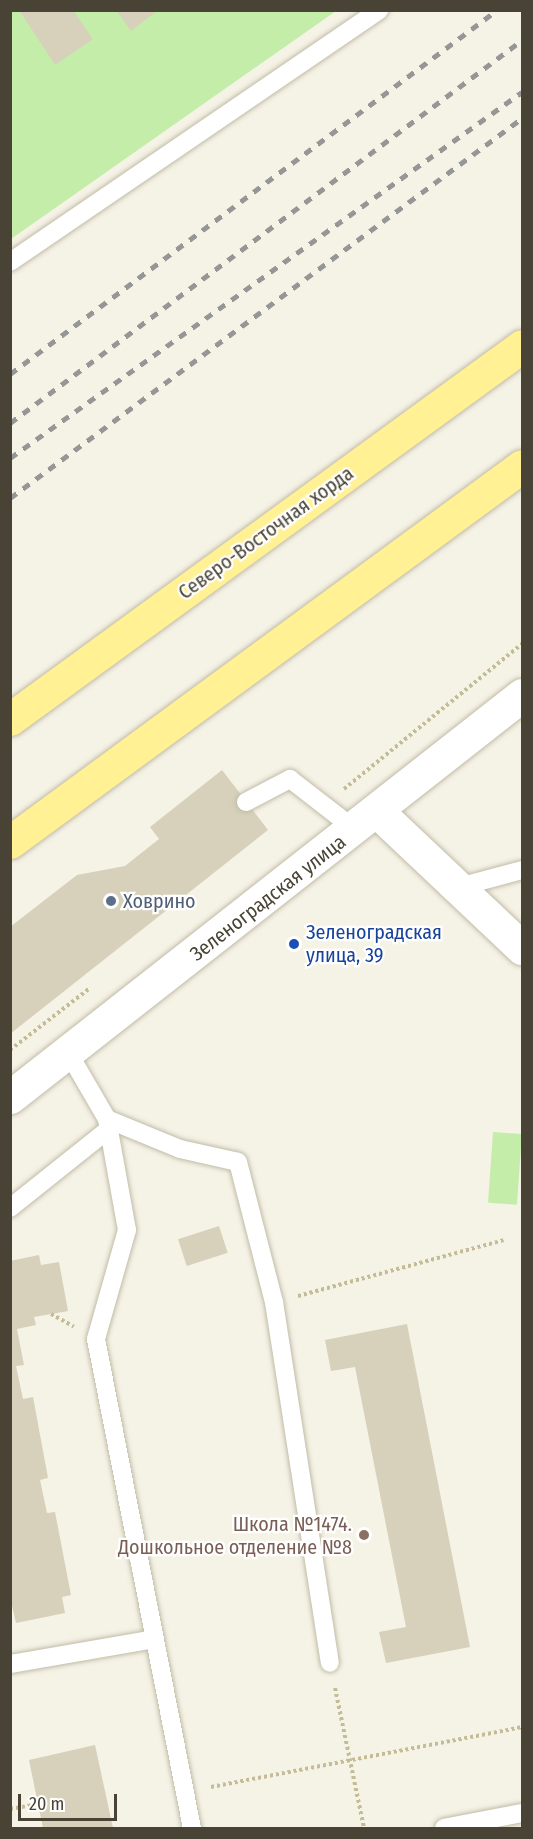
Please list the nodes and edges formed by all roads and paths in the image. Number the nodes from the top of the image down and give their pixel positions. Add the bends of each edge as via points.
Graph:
1 (380, 10) edge
2 (10, 262) edge
3 (522, 346) edge
4 (522, 466) edge
5 (522, 644) edge
6 (522, 695) edge
7 (10, 719) edge
8 (246, 802) dead end
9 (324, 805) junction
10 (368, 822) junction
11 (10, 842) edge
12 (522, 870) edge
13 (459, 887) junction
14 (522, 948) edge
15 (94, 985) dead end
16 (10, 1050) edge
17 (68, 1052) junction
18 (10, 1097) edge
19 (108, 1124) junction
20 (10, 1208) edge
21 (504, 1240) dead end
22 (274, 1302) junction
23 (154, 1639) junction
24 (10, 1664) edge
25 (330, 1664) joint
26 (522, 1727) edge
27 (349, 1760) junction
28 (184, 1792) junction
29 (38, 1804) dead end
30 (10, 1809) edge
31 (522, 1813) edge
32 (192, 1828) edge
33 (364, 1828) edge
34 (444, 1828) edge

1 - 2 lane
3 - 7 main road, Северо-Восточная хорда
4 - 11 main road
5 - 9 path
6 - 10 street, Зеленоградская улица
8 - 9 lane via 290,778
9 - 10 lane
10 - 13 street
10 - 17 street, Зеленоградская улица
12 - 13 lane
13 - 14 street
15 - 16 path
17 - 18 street, Зеленоградская улица
17 - 19 lane
19 - 20 lane
19 - 22 lane via 180,1149 238,1162
19 - 23 lane via 127,1230 96,1339
21 - 22 path
22 - 25 lane
23 - 24 lane
23 - 28 lane
25 - 27 path
26 - 27 path
27 - 28 path
27 - 33 path
28 - 32 lane
29 - 30 path
31 - 34 lane

